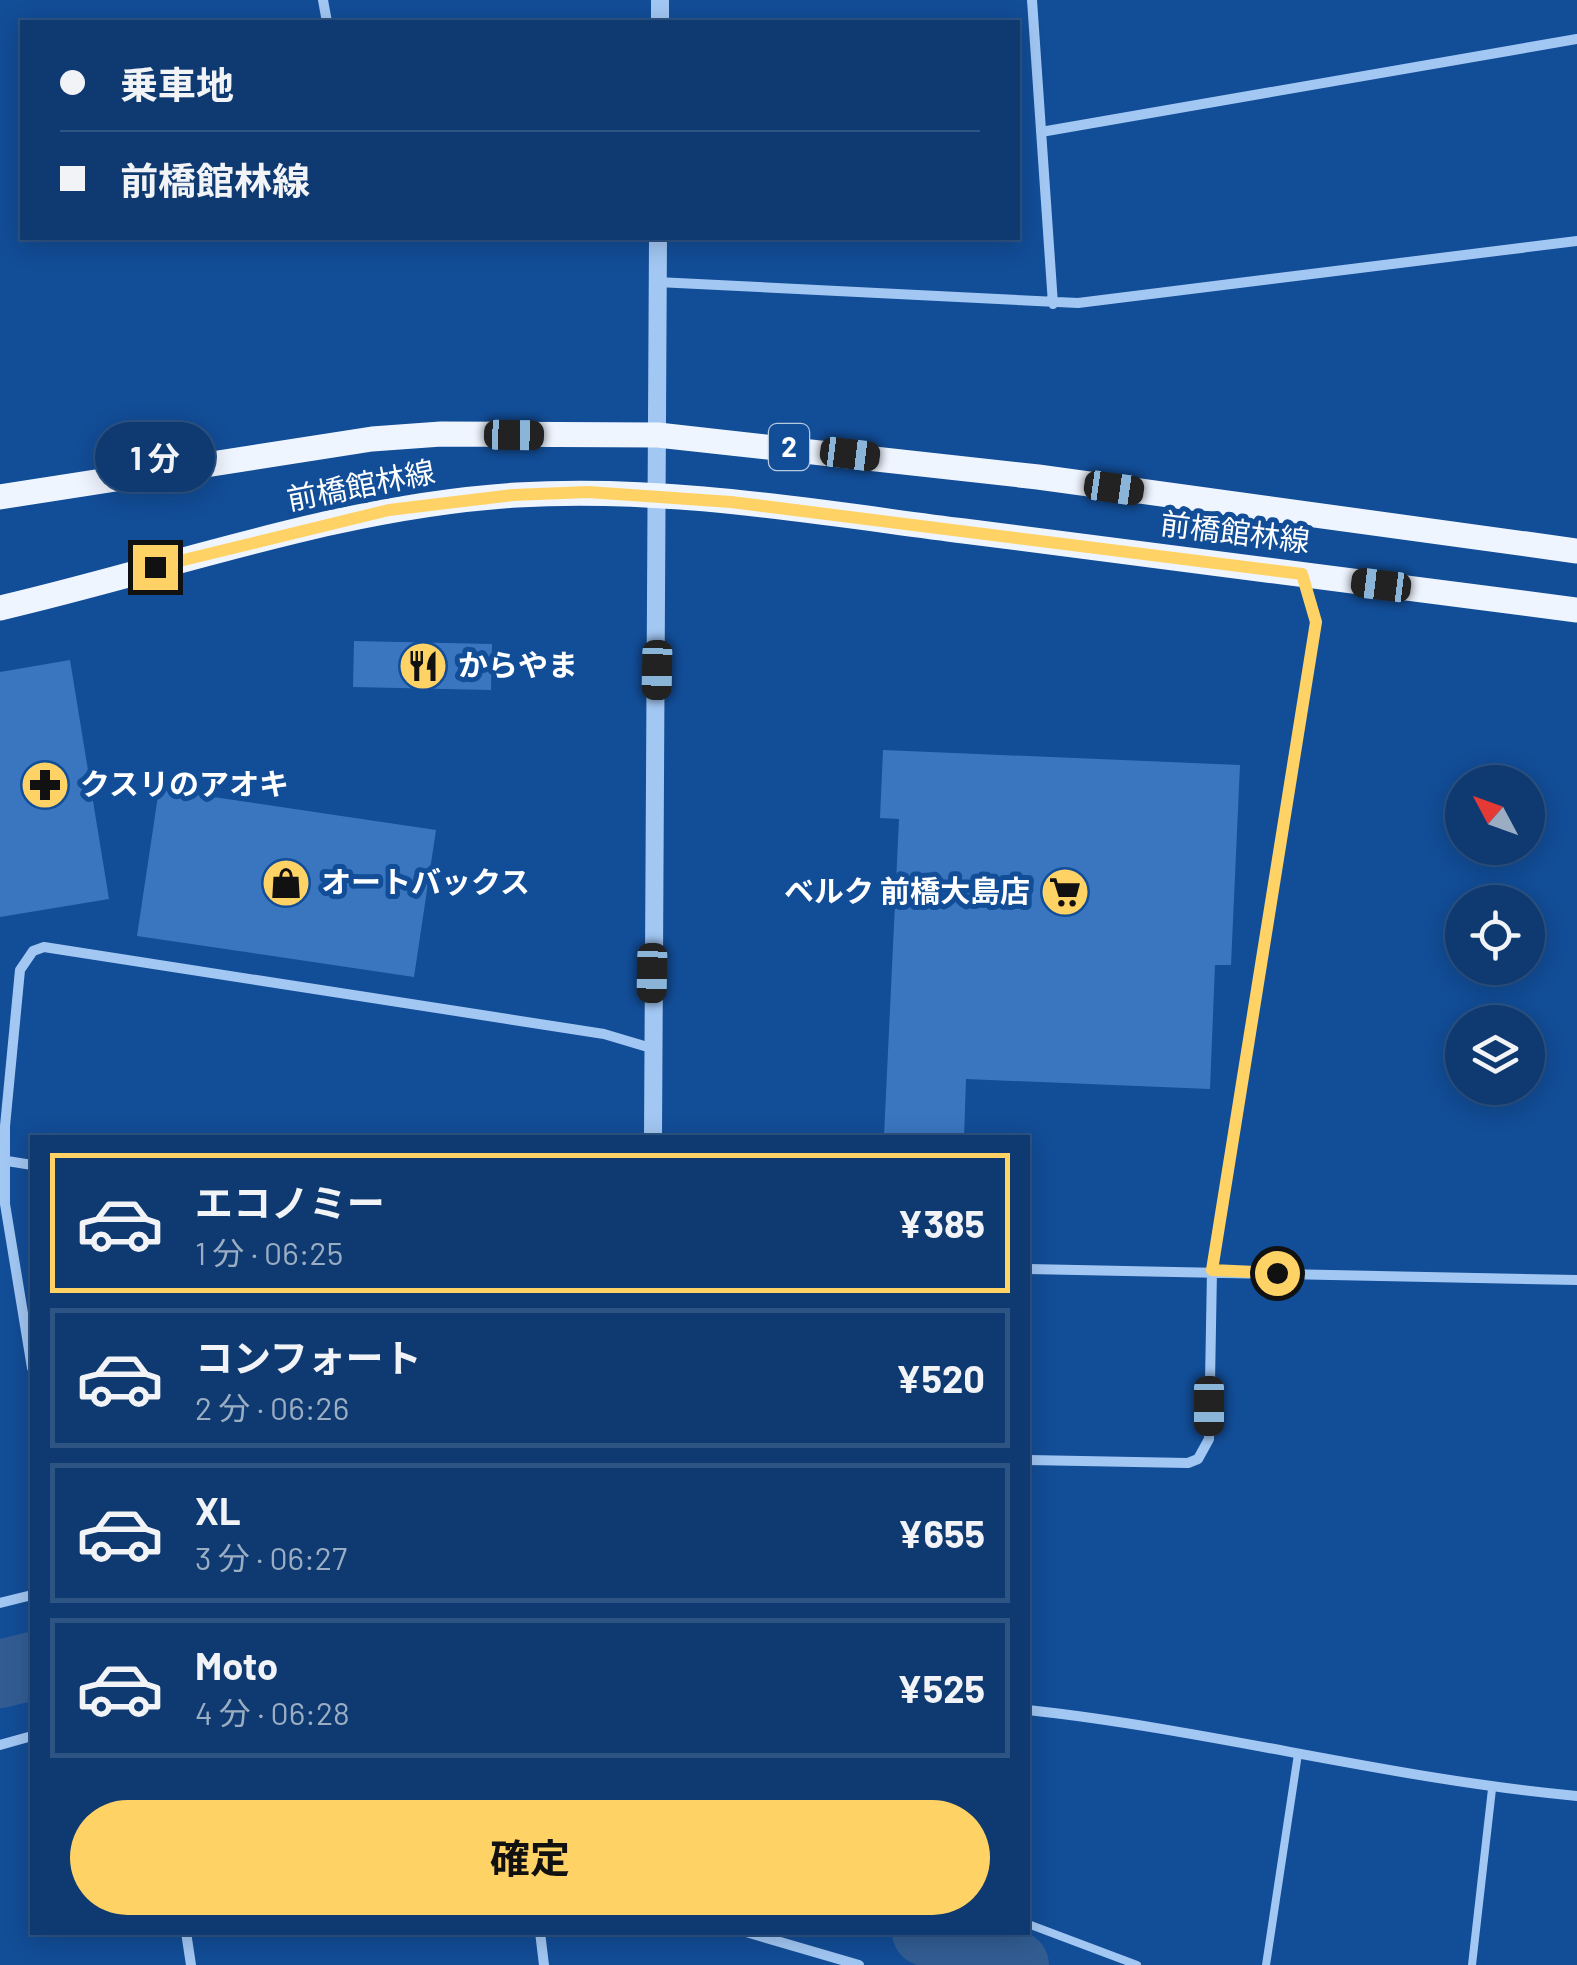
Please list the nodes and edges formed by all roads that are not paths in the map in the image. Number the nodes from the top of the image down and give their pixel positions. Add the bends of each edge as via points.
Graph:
1 (1032, 0) edge
2 (1577, 39) edge
3 (1042, 132) junction
4 (658, 240) edge
5 (1577, 241) edge
6 (658, 282) junction
7 (1052, 304) junction
8 (658, 435) junction
9 (658, 494) junction
10 (0, 497) edge
11 (1577, 551) edge
12 (1302, 574) junction
13 (0, 608) edge
14 (1577, 610) edge
15 (651, 1048) junction
16 (653, 1135) edge
17 (3, 1161) edge
18 (30, 1165) edge
19 (1030, 1268) edge
20 (1212, 1270) junction
21 (1577, 1280) edge
22 (30, 1356) edge
23 (1030, 1460) edge
24 (30, 1596) edge
25 (0, 1603) edge
26 (1030, 1710) edge
27 (30, 1737) edge
28 (0, 1745) edge
29 (1298, 1754) junction
30 (1492, 1788) junction
31 (1577, 1796) edge
32 (1030, 1925) edge
33 (186, 1935) edge
34 (540, 1935) edge
35 (756, 1935) edge
36 (841, 1962) edge
37 (191, 1965) edge
38 (544, 1965) edge
39 (859, 1965) edge
40 (1136, 1965) edge
41 (1266, 1965) edge
42 (1472, 1965) edge

1 - 3 street
2 - 3 street
3 - 7 street
4 - 6 street
5 - 7 street
6 - 7 street
6 - 8 street
8 - 9 street
8 - 10 main road, 前橋館林線 / 2 via 372,439
8 - 11 main road, 前橋館林線 / 2 via 1038,477
9 - 12 main road, 前橋館林線 / 2
9 - 13 main road, 前橋館林線 / 2 via 513,495 389,510
9 - 15 street
12 - 14 main road, 前橋館林線 / 2
12 - 20 street via 1316,622
15 - 16 street
15 - 17 street via 604,1034 44,947 33,950 20,970
17 - 18 street
17 - 22 street
19 - 20 street
20 - 21 street
20 - 23 street via 1209,1438 1198,1459
24 - 25 street
26 - 29 street via 1150,1724
27 - 28 street
29 - 30 street
29 - 41 lane
30 - 31 street
30 - 42 lane
32 - 40 lane
33 - 37 street
34 - 38 street
35 - 36 street
36 - 39 street

